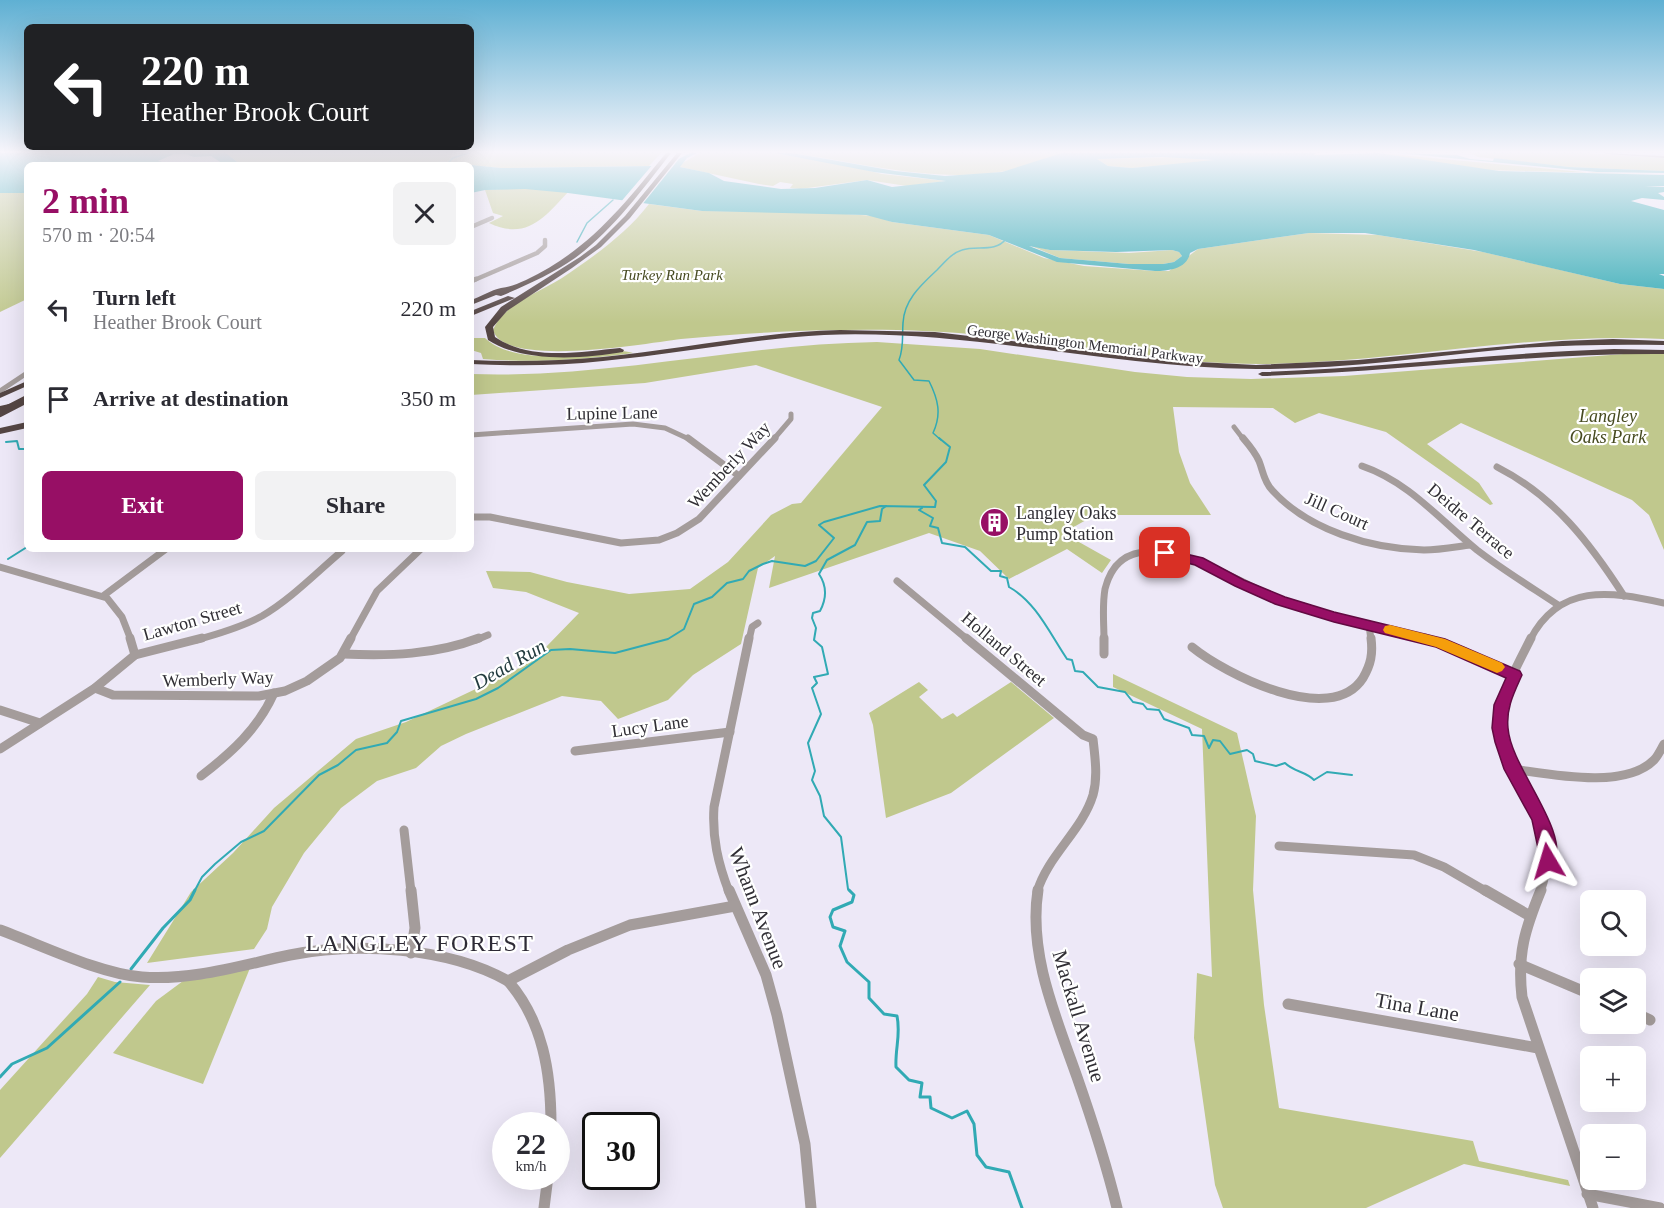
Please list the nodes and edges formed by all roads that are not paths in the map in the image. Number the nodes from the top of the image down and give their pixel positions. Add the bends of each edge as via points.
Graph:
1 (621, 209) edge
2 (633, 209) edge
3 (492, 218) dead end
4 (474, 226) edge
5 (545, 240) dead end
6 (570, 267) junction
7 (474, 280) edge
8 (474, 304) edge
9 (474, 313) edge
10 (792, 335) junction
11 (866, 335) junction
12 (932, 337) junction
13 (1664, 343) edge
14 (1664, 352) edge
15 (474, 362) edge
16 (474, 368) edge
17 (24, 375) edge
18 (24, 384) edge
19 (0, 393) edge
20 (24, 403) edge
21 (24, 403) edge
22 (0, 408) edge
23 (24, 410) edge
24 (791, 414) dead end
25 (0, 415) edge
26 (24, 419) edge
27 (0, 424) edge
28 (24, 426) edge
29 (1234, 426) dead end
30 (0, 431) edge
31 (474, 435) edge
32 (1362, 466) dead end
33 (1497, 467) dead end
34 (739, 476) junction
35 (474, 517) edge
36 (1470, 545) junction
37 (162, 552) edge
38 (341, 552) edge
39 (418, 552) edge
40 (0, 567) edge
41 (897, 580) dead end
42 (103, 596) junction
43 (1624, 596) junction
44 (1664, 603) edge
45 (1558, 605) junction
46 (758, 623) dead end
47 (1369, 625) junction
48 (488, 635) dead end
49 (1192, 647) dead end
50 (343, 654) junction
51 (1104, 654) dead end
52 (135, 655) junction
53 (1515, 675) junction
54 (95, 688) junction
55 (274, 693) junction
56 (0, 710) edge
57 (40, 723) junction
58 (730, 732) junction
59 (1093, 739) joint
60 (1664, 744) edge
61 (0, 749) edge
62 (575, 752) dead end
63 (1512, 769) junction
64 (201, 776) dead end
65 (404, 830) dead end
66 (1279, 846) dead end
67 (735, 906) junction
68 (1530, 916) junction
69 (0, 930) edge
70 (411, 953) junction
71 (1519, 964) junction
72 (508, 981) junction
73 (1580, 990) edge
74 (1288, 1004) dead end
75 (1646, 1018) edge
76 (1650, 1020) dead end
77 (1538, 1048) junction
78 (550, 1112) edge
79 (546, 1190) edge
80 (1587, 1194) junction
81 (544, 1208) edge
82 (811, 1208) edge
83 (1117, 1208) edge
84 (1593, 1208) edge
85 (1660, 1208) edge

1 - 8 highway via 588,244 537,277
2 - 6 highway via 593,251
3 - 4 street
5 - 7 street via 545,246 537,253
6 - 9 highway
6 - 10 highway via 504,309 491,323 491,338 515,349 562,353
10 - 11 highway, George Washington Memorial Parkway
10 - 15 highway via 570,363
11 - 12 highway, George Washington Memorial Parkway
11 - 16 highway, George Washington Memorial Parkway via 584,367
12 - 13 highway, George Washington Memorial Parkway via 1152,361 1261,367 1568,342
12 - 14 highway, George Washington Memorial Parkway via 1162,369 1255,374 1584,352
17 - 19 street
18 - 19 highway
20 - 22 highway
21 - 25 highway, bridge
23 - 25 highway
24 - 34 street, Wemberly Way via 789,422
26 - 27 highway
28 - 30 highway
29 - 36 street, Jill Court via 1260,464 1263,479 1272,491 1318,522 1362,539 1401,548 1435,550
31 - 34 street, Lupine Lane via 660,425 679,432
32 - 36 street, Deidre Terrace via 1399,482
33 - 43 street via 1539,495 1580,531
34 - 35 street, Wemberly Way via 696,522 649,542 621,543
36 - 45 street, Deidre Terrace
37 - 42 street
38 - 52 street, Lawton Street via 260,617 222,633
39 - 50 street, Wemberly Way via 377,591
40 - 42 street
41 - 59 street, Holland Street via 1083,735
42 - 52 street, Lawton Street via 115,607
43 - 44 street
43 - 45 street via 1588,596
45 - 53 street via 1542,620
46 - 58 street, Whann Avenue via 752,627
47 - 49 street via 1372,659 1367,674 1350,689 1323,697 1270,691 1218,668
47 - 51 street via 1280,600 1199,561 1165,553 1138,554 1118,565 1105,582
47 - 53 street via 1440,642
48 - 50 street via 414,655
50 - 55 street, Wemberly Way via 313,678
52 - 54 street, Lawton Street
53 - 63 street via 1501,705 1500,717 1502,742
54 - 55 street, Wemberly Way via 124,696
54 - 57 street, Lawton Street
55 - 64 street via 266,711 247,735
56 - 57 street
57 - 61 street, Lawton Street
58 - 62 street, Lucy Lane
58 - 67 street, Whann Avenue via 712,830
59 - 83 street, Mackall Avenue via 1098,758 1092,798 1080,823 1045,872 1034,917 1042,970
60 - 63 street via 1650,763 1623,776
63 - 68 street via 1540,819 1548,847 1545,877
65 - 70 street via 415,928
66 - 68 street via 1414,855 1444,867
67 - 72 street via 630,925 568,950
67 - 82 street, Whann Avenue via 776,1007 800,1113
68 - 71 street
69 - 70 street via 118,974 153,979 334,949
70 - 72 street via 478,967
71 - 73 street
71 - 77 street via 1522,997
72 - 78 street via 522,999 541,1043
74 - 77 street, Tina Lane
75 - 76 street
77 - 80 street
79 - 81 street
80 - 84 street
80 - 85 street

